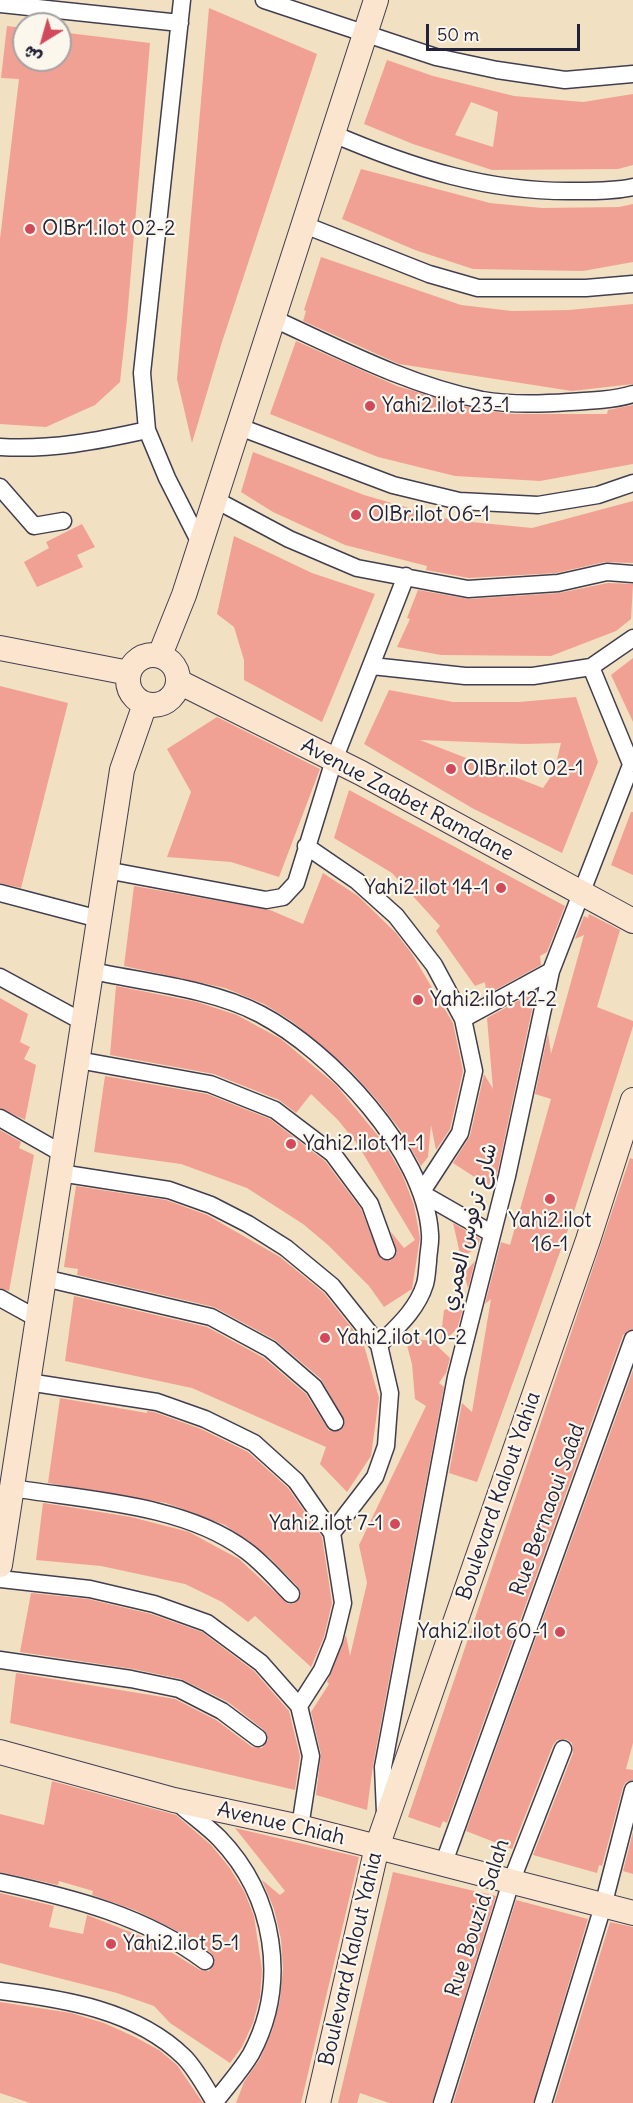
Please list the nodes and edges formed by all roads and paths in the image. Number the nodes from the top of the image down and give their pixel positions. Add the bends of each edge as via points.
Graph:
1 (182, 0) edge
2 (264, 0) edge
3 (376, 0) edge
4 (0, 4) edge
5 (180, 22) junction
6 (364, 34) junction
7 (633, 74) edge
8 (331, 133) junction
9 (633, 187) edge
10 (302, 225) junction
11 (633, 284) edge
12 (272, 318) junction
13 (633, 394) edge
14 (237, 426) junction
15 (147, 430) junction
16 (0, 447) edge
17 (633, 483) edge
18 (0, 487) edge
19 (214, 499) junction
20 (63, 521) dead end
21 (200, 543) junction
22 (633, 574) edge
23 (406, 576) junction
24 (633, 638) edge
25 (0, 648) edge
26 (160, 656) junction
27 (372, 666) junction
28 (591, 667) junction
29 (129, 673) junction
30 (179, 682) junction
31 (145, 704) junction
32 (334, 760) junction
33 (632, 762) edge
34 (306, 846) junction
35 (106, 870) junction
36 (580, 892) junction
37 (0, 893) edge
38 (99, 919) junction
39 (633, 921) edge
40 (92, 971) junction
41 (551, 971) junction
42 (0, 977) edge
43 (464, 1018) junction
44 (84, 1022) junction
45 (78, 1060) junction
46 (633, 1100) edge
47 (0, 1118) edge
48 (62, 1163) junction
49 (421, 1192) junction
50 (491, 1233) junction
51 (387, 1251) dead end
52 (44, 1278) junction
53 (0, 1298) edge
54 (38, 1319) junction
55 (633, 1339) edge
56 (379, 1345) junction
57 (28, 1382) junction
58 (334, 1422) dead end
59 (7, 1501) edge
60 (332, 1533) junction
61 (0, 1565) edge
62 (0, 1579) edge
63 (291, 1594) dead end
64 (0, 1659) edge
65 (299, 1706) junction
66 (258, 1738) dead end
67 (563, 1749) dead end
68 (0, 1752) edge
69 (633, 1790) edge
70 (174, 1800) junction
71 (385, 1824) junction
72 (300, 1827) junction
73 (377, 1847) junction
74 (443, 1865) junction
75 (0, 1882) edge
76 (511, 1882) junction
77 (603, 1906) junction
78 (633, 1913) edge
79 (205, 1961) dead end
80 (0, 1990) edge
81 (215, 2103) edge
82 (318, 2103) edge
83 (442, 2103) edge
84 (543, 2103) edge

1 - 5 street
2 - 6 street
3 - 6 main road
4 - 5 street
5 - 15 street via 142,374
6 - 7 street via 436,57 497,70 565,80
6 - 8 main road
8 - 9 street via 438,173 508,189 597,191
8 - 10 main road
10 - 11 street via 429,274 478,288 563,289
10 - 12 main road
12 - 13 street via 381,368 483,400 532,404
12 - 14 main road
14 - 17 street via 393,485 459,501 538,505 598,495
14 - 19 main road
15 - 16 street via 36,450
15 - 21 street
18 - 20 street via 34,526
19 - 21 main road
19 - 23 street via 289,540 357,568
21 - 26 main road
22 - 23 street via 607,572 558,583 468,589
23 - 27 street
24 - 28 street
25 - 29 main road
26 - 29 main road via 145,656
26 - 30 main road via 172,662
27 - 28 street via 465,676 533,676
27 - 32 street
28 - 33 street
29 - 31 main road via 129,688
30 - 31 main road via 168,702
30 - 32 main road, Avenue Zaabet Ramdane
31 - 35 main road via 122,770
32 - 34 street
32 - 36 main road, Avenue Zaabet Ramdane
33 - 36 street, شارع ترفوس العمري
34 - 35 street via 296,883 283,897 266,900
34 - 43 street via 357,881 396,916 434,965
35 - 38 main road
36 - 39 main road, Avenue Zaabet Ramdane
36 - 41 street, شارع ترفوس العمري
37 - 38 street
38 - 40 main road
40 - 44 main road
40 - 49 street via 211,996 268,1019 344,1078 389,1129
41 - 43 street
41 - 50 street, شارع ترفوس العمري
42 - 44 street
43 - 49 street via 474,1071 460,1133
44 - 45 main road
45 - 48 main road
45 - 51 street via 210,1084 275,1110 333,1154 369,1204
46 - 71 main road, Boulevard Kalout Yahia
47 - 48 street
48 - 52 main road
48 - 56 street via 169,1190 248,1224 286,1248 333,1286
49 - 50 street
49 - 56 street via 430,1234 425,1284 410,1315
50 - 71 street, شارع ترفوس العمري via 456,1377 385,1756
52 - 54 main road
52 - 58 street via 212,1317 279,1357 314,1387
53 - 54 street
54 - 57 main road
55 - 74 street, Rue Bernaoui Saâd
56 - 60 street via 390,1394 386,1446 375,1477
57 - 59 main road
57 - 60 street via 157,1402 205,1419 254,1443 296,1481
59 - 61 main road
59 - 63 street via 124,1506 201,1525 244,1549
60 - 65 street via 344,1602 322,1670
62 - 65 street via 90,1589 154,1604 207,1623 261,1663
64 - 66 street via 179,1689 222,1711
65 - 72 street via 311,1756
67 - 76 street, Rue Bouzid Salah
68 - 70 main road, Avenue Chiah
69 - 77 street
70 - 72 main road, Avenue Chiah
70 - 81 street via 219,1839 254,1887 272,1942 270,2003 250,2055
71 - 73 main road, Boulevard Kalout Yahia
72 - 73 main road, Avenue Chiah
73 - 74 main road, Avenue Chiah
73 - 82 main road, Boulevard Kalout Yahia
74 - 76 main road, Avenue Chiah
75 - 79 street via 136,1920 179,1942
76 - 77 main road, Avenue Chiah
76 - 83 street, Rue Bouzid Salah
77 - 78 main road, Avenue Chiah
77 - 84 street
80 - 81 street via 104,2012 147,2029 185,2058

